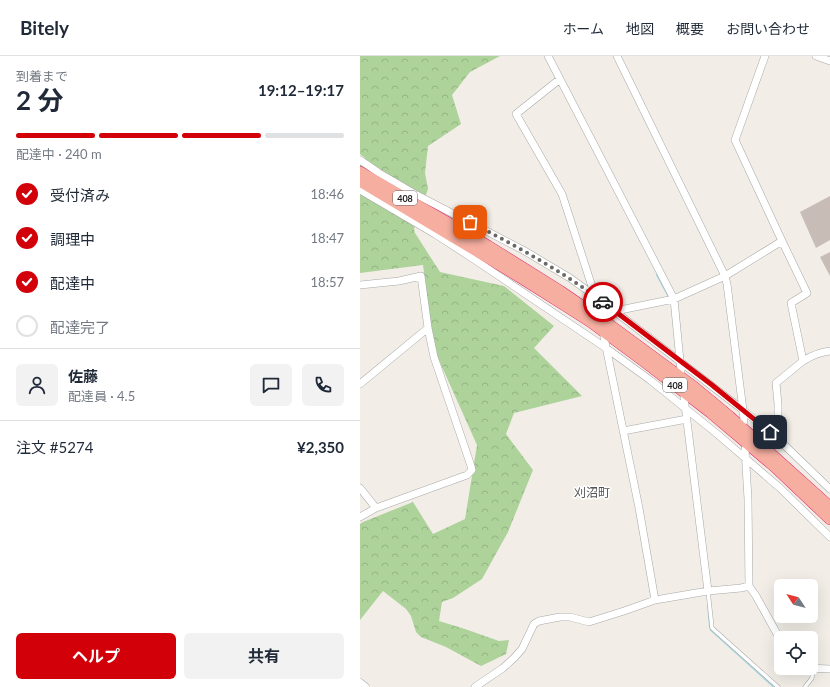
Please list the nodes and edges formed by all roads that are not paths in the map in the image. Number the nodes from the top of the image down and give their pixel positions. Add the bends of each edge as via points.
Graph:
1 (548, 56) edge
2 (617, 56) edge
3 (765, 56) edge
4 (816, 56) edge
5 (830, 61) edge
6 (560, 79) junction
7 (360, 160) edge
8 (360, 172) edge
9 (360, 181) edge
10 (360, 190) edge
11 (782, 241) junction
12 (725, 276) junction
13 (360, 285) edge
14 (595, 296) junction
15 (674, 299) junction
16 (598, 309) dead end
17 (616, 312) junction
18 (428, 328) junction
19 (604, 337) dead end
20 (606, 348) junction
21 (830, 351) edge
22 (680, 361) junction
23 (803, 361) junction
24 (681, 371) dead end
25 (360, 384) edge
26 (684, 397) dead end
27 (686, 408) junction
28 (744, 410) junction
29 (687, 419) junction
30 (744, 421) dead end
31 (623, 431) junction
32 (778, 439) junction
33 (745, 448) dead end
34 (745, 458) junction
35 (360, 488) edge
36 (830, 489) edge
37 (376, 508) junction
38 (829, 516) edge
39 (360, 517) edge
40 (830, 537) edge
41 (749, 586) junction
42 (708, 592) junction
43 (655, 600) junction
44 (775, 631) edge
45 (818, 668) edge
46 (830, 669) edge
47 (811, 675) edge
48 (360, 683) edge
49 (365, 687) edge
50 (475, 687) edge
51 (778, 687) edge
52 (805, 687) edge

1 - 6 street
2 - 12 street
3 - 11 street via 735,140
4 - 5 street
6 - 14 street via 516,114 562,194
6 - 15 street
7 - 14 street via 415,194 523,250
8 - 38 highway, 408 via 488,246 612,326 712,402 766,449
9 - 38 highway, 408 via 591,322 710,412
10 - 20 street via 447,242
11 - 12 street
11 - 23 street via 807,293 791,303
12 - 15 street
12 - 28 street
13 - 18 street via 421,276
14 - 16 street
14 - 17 street
15 - 17 street
15 - 22 street
17 - 22 street
18 - 25 street
18 - 37 street via 434,357 472,470 467,475
19 - 20 street
20 - 27 street
20 - 31 street
21 - 23 street
22 - 24 street
22 - 28 street
23 - 32 street via 776,383
26 - 27 street
27 - 29 street
27 - 34 street
28 - 30 street
28 - 32 street
29 - 31 street
29 - 42 street
31 - 43 street
32 - 36 street
33 - 34 street
34 - 40 street
34 - 41 street
35 - 37 street
37 - 39 street
41 - 42 street
41 - 44 street
42 - 43 street
42 - 51 lane via 712,628
43 - 50 street via 590,622 570,617 539,621 534,624 522,649 514,658
45 - 46 street
47 - 52 lane
48 - 49 street

